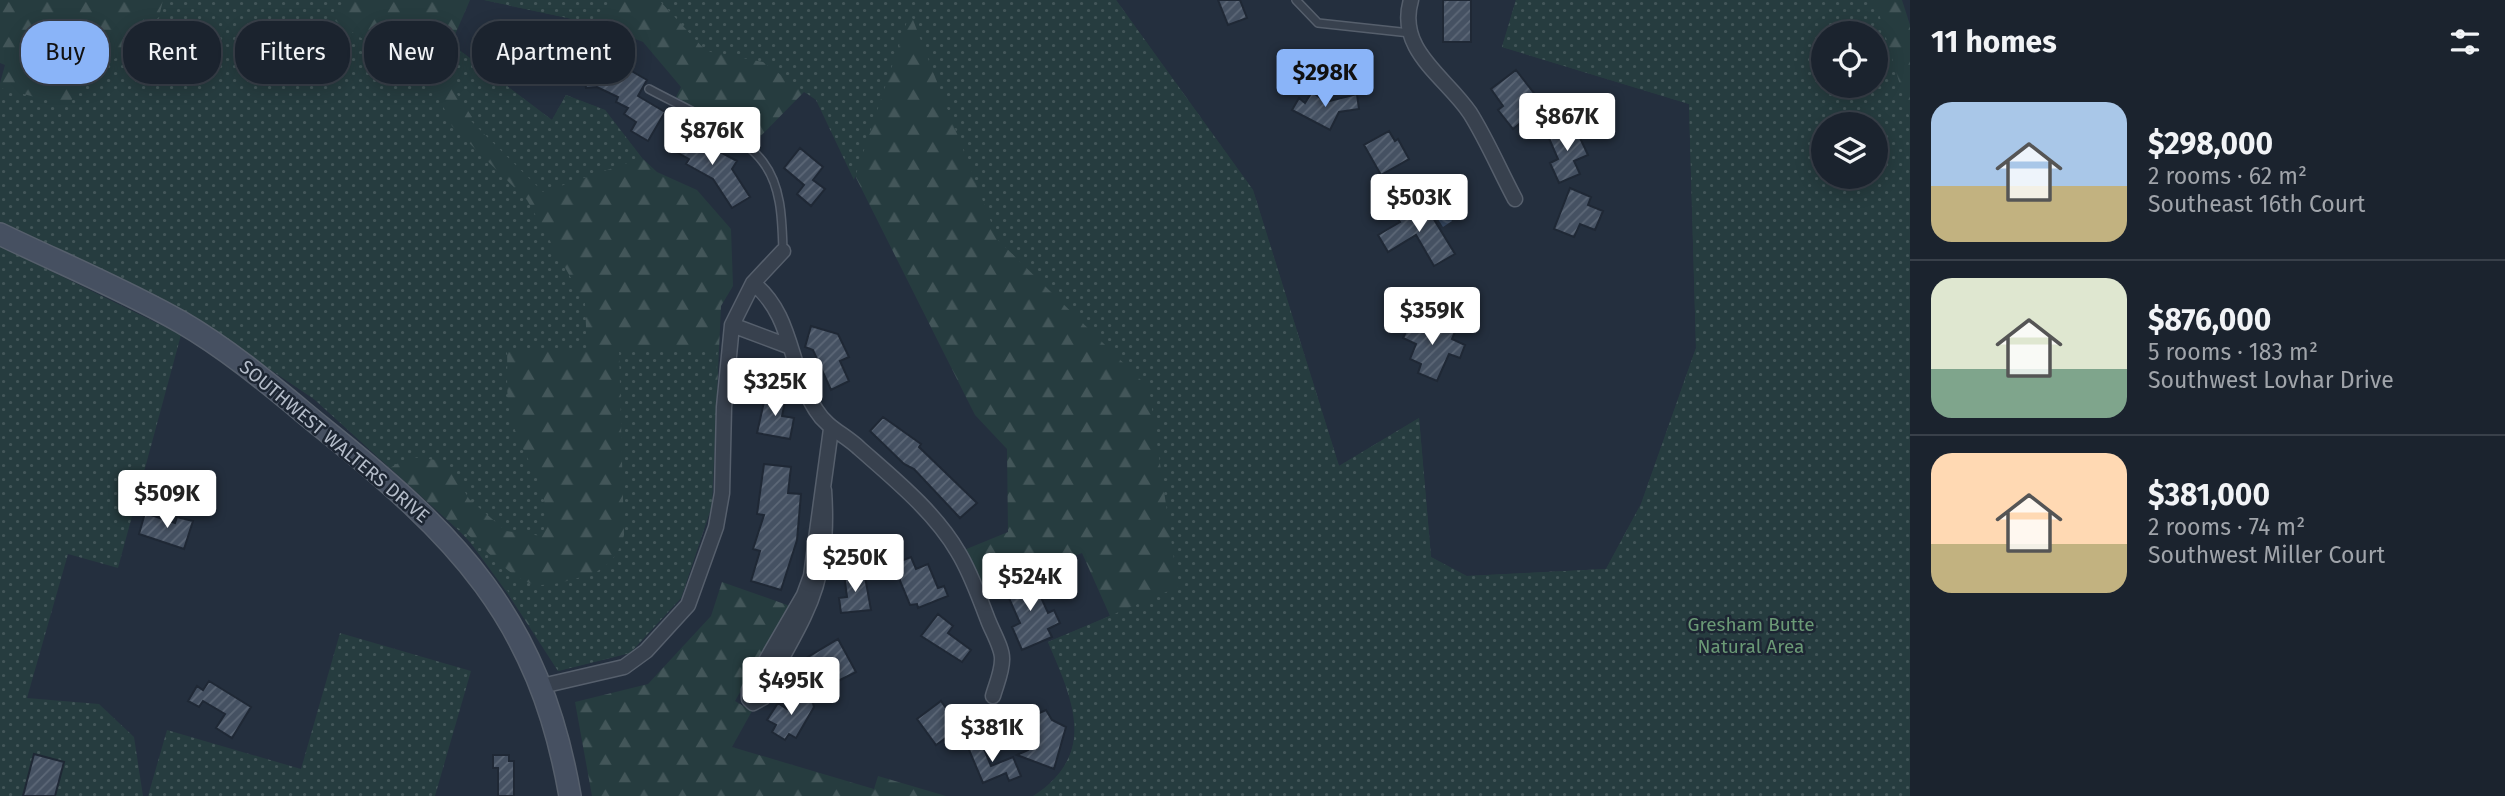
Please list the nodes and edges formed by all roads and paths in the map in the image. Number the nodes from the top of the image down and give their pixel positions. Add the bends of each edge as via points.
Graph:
1 (1296, 0) edge
2 (1411, 0) edge
3 (1410, 33) junction
4 (649, 89) dead end
5 (1515, 199) dead end
6 (0, 234) edge
7 (783, 251) joint
8 (753, 283) junction
9 (732, 325) junction
10 (788, 346) junction
11 (831, 429) junction
12 (824, 490) junction
13 (542, 686) junction
14 (993, 696) dead end
15 (570, 796) edge

1 - 3 lane via 1318,23
2 - 3 street
3 - 5 street via 1426,62 1469,112
4 - 7 lane via 722,130 764,162 780,201
6 - 13 street, SOUTHWEST WALTERS DRIVE via 184,324 235,357 403,493 475,571
7 - 8 street
8 - 9 street
8 - 10 street via 775,303
9 - 10 street
9 - 13 street via 722,494 695,594 634,662
10 - 11 street via 814,407
11 - 12 street
11 - 14 street via 857,445 904,490 942,528 958,552 1003,659
12 - 12 street via 811,576 749,690 753,703 764,697 817,584 825,540
13 - 15 street, SOUTHWEST WALTERS DRIVE

